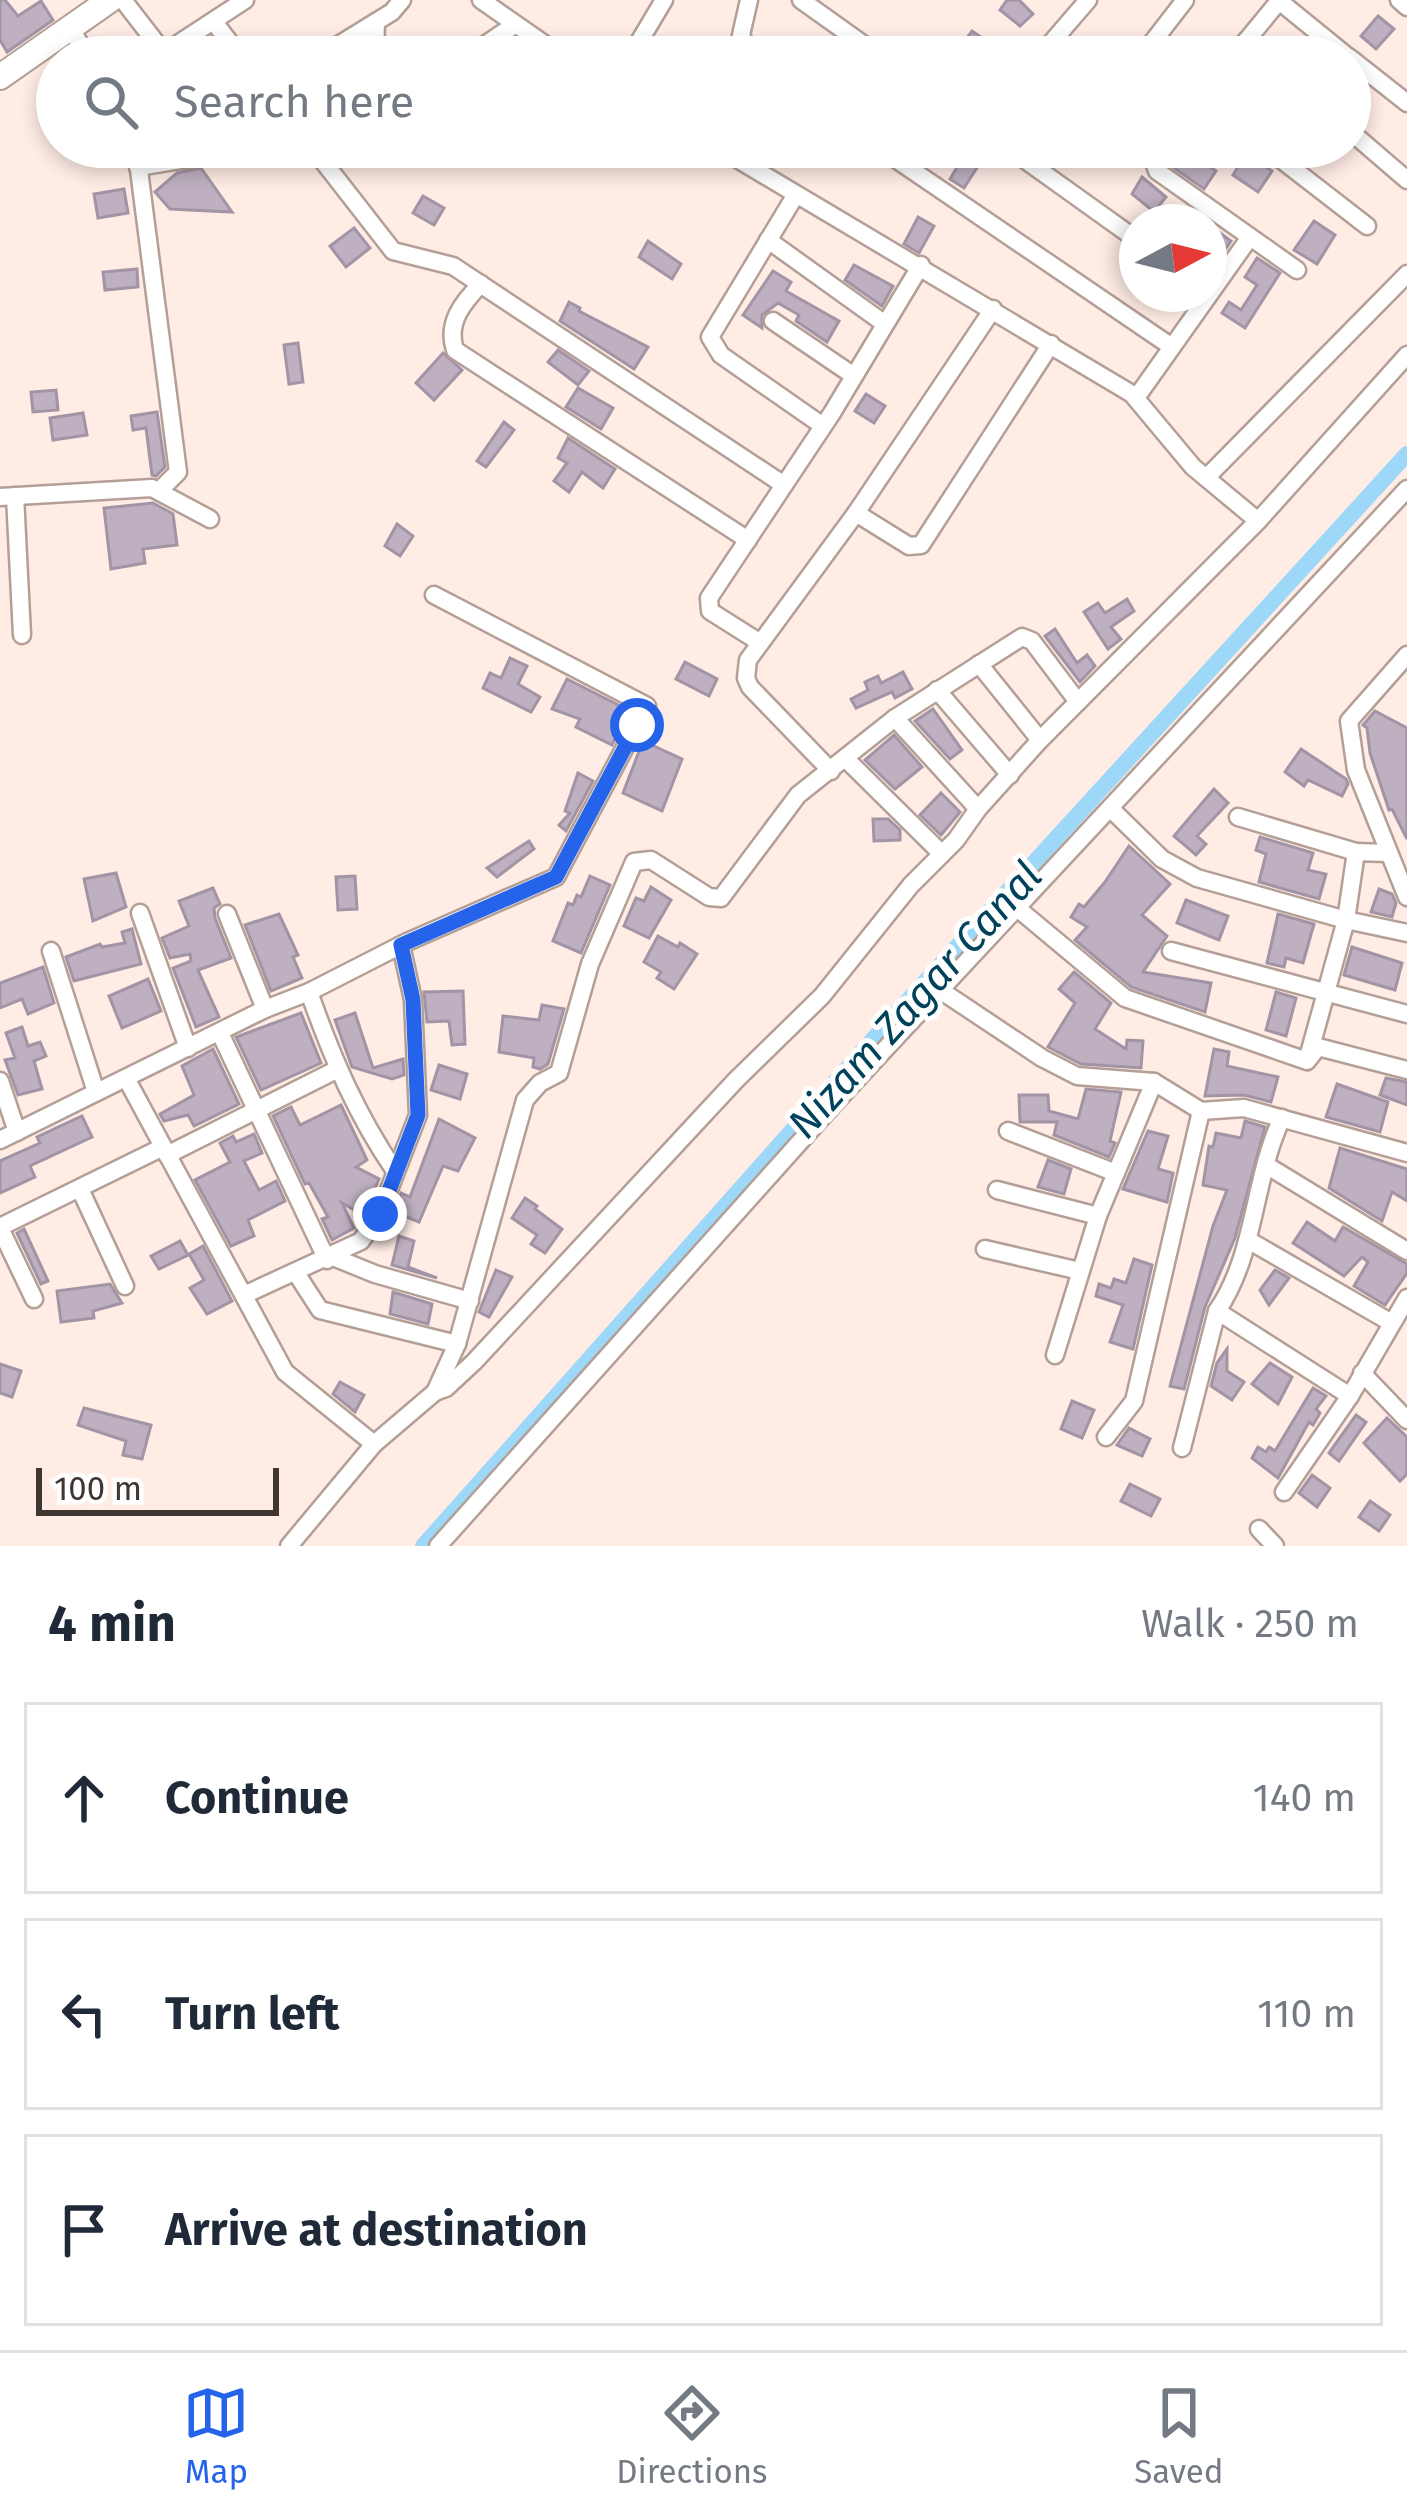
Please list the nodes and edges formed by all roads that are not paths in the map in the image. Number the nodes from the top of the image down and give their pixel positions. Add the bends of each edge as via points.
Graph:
1 (110, 0) edge
2 (123, 0) edge
3 (245, 0) edge
4 (402, 0) edge
5 (481, 0) edge
6 (664, 0) edge
7 (749, 0) edge
8 (801, 0) edge
9 (1088, 0) edge
10 (1185, 0) edge
11 (1399, 0) edge
12 (1284, 3) edge
13 (1407, 7) edge
14 (214, 22) junction
15 (376, 22) junction
16 (69, 26) junction
17 (514, 26) junction
18 (54, 36) edge
19 (75, 36) edge
20 (149, 36) edge
21 (191, 36) edge
22 (225, 36) edge
23 (353, 36) edge
24 (376, 36) edge
25 (499, 36) edge
26 (529, 36) edge
27 (643, 36) edge
28 (741, 36) edge
29 (852, 36) edge
30 (1061, 36) edge
31 (1157, 36) edge
32 (1251, 36) edge
33 (1312, 36) edge
34 (36, 47) edge
35 (4, 68) edge
36 (1371, 75) edge
37 (1407, 103) edge
38 (1371, 149) edge
39 (138, 168) edge
40 (334, 168) edge
41 (750, 168) edge
42 (910, 168) edge
43 (1036, 168) edge
44 (1156, 168) edge
45 (1292, 168) edge
46 (1407, 180) edge
47 (795, 196) junction
48 (1367, 226) dead end
49 (1119, 227) edge
50 (1250, 237) junction
51 (768, 240) junction
52 (921, 265) junction
53 (1227, 269) edge
54 (1297, 270) dead end
55 (1407, 274) edge
56 (481, 284) junction
57 (993, 309) junction
58 (1196, 312) edge
59 (773, 321) dead end
60 (885, 325) junction
61 (1051, 344) junction
62 (1172, 347) junction
63 (1407, 355) edge
64 (854, 376) junction
65 (1136, 398) junction
66 (823, 426) junction
67 (1207, 478) junction
68 (784, 485) junction
69 (1407, 488) edge
70 (160, 490) junction
71 (8, 496) edge
72 (856, 513) junction
73 (210, 519) dead end
74 (1258, 521) junction
75 (748, 540) junction
76 (434, 595) dead end
77 (22, 635) dead end
78 (759, 642) junction
79 (1407, 655) edge
80 (979, 664) junction
81 (937, 690) junction
82 (1078, 702) junction
83 (895, 718) junction
84 (1040, 740) junction
85 (839, 765) junction
86 (1010, 775) junction
87 (1110, 808) junction
88 (978, 809) junction
89 (1238, 817) dead end
90 (1356, 852) junction
91 (1387, 853) junction
92 (942, 854) junction
93 (1407, 897) edge
94 (1017, 908) junction
95 (140, 913) dead end
96 (226, 914) dead end
97 (1346, 920) junction
98 (1407, 933) edge
99 (401, 945) junction
100 (51, 951) dead end
101 (1171, 951) dead end
102 (940, 990) junction
103 (309, 992) junction
104 (1326, 994) junction
105 (265, 1009) junction
106 (1407, 1014) edge
107 (220, 1033) junction
108 (188, 1048) junction
109 (1307, 1061) junction
110 (336, 1070) junction
111 (1407, 1070) edge
112 (126, 1078) junction
113 (0, 1081) edge
114 (1154, 1082) junction
115 (96, 1092) junction
116 (255, 1108) junction
117 (1201, 1111) junction
118 (1282, 1118) junction
119 (1008, 1131) dead end
120 (8, 1136) edge
121 (165, 1151) junction
122 (1407, 1154) edge
123 (1266, 1165) junction
124 (395, 1172) junction
125 (1116, 1173) junction
126 (80, 1189) junction
127 (997, 1190) dead end
128 (1098, 1216) junction
129 (0, 1228) edge
130 (1248, 1240) junction
131 (985, 1249) dead end
132 (1407, 1251) edge
133 (330, 1258) junction
134 (1081, 1271) junction
135 (296, 1274) junction
136 (125, 1286) dead end
137 (244, 1295) junction
138 (1407, 1298) edge
139 (34, 1299) dead end
140 (470, 1301) junction
141 (1217, 1311) junction
142 (1390, 1322) junction
143 (457, 1344) junction
144 (1054, 1355) dead end
145 (1362, 1373) junction
146 (435, 1392) junction
147 (1350, 1396) junction
148 (1407, 1420) edge
149 (1106, 1436) dead end
150 (374, 1444) junction
151 (1182, 1448) dead end
152 (1284, 1492) dead end
153 (1259, 1529) dead end
154 (289, 1546) edge
155 (438, 1546) edge
156 (1275, 1546) edge

1 - 16 street
2 - 20 street
3 - 14 street
4 - 15 street
5 - 17 street
6 - 27 street
7 - 28 street
8 - 29 street
9 - 30 street
10 - 31 street
11 - 13 street
12 - 32 street
12 - 33 street
14 - 21 street
14 - 22 street
15 - 23 street
15 - 24 street
16 - 18 street
16 - 19 street
17 - 25 street
17 - 26 street
34 - 35 street
36 - 37 street
38 - 46 street
39 - 70 street via 178,472
40 - 56 street via 394,251 441,261
41 - 47 street
42 - 62 street
43 - 49 street
44 - 50 street
45 - 48 street
47 - 51 street
47 - 52 street
50 - 53 street
50 - 54 street
51 - 60 street
51 - 66 street via 711,343
52 - 57 street
52 - 60 street
55 - 67 street
56 - 68 street
56 - 75 street via 459,306 454,350
57 - 61 street
57 - 72 street
58 - 62 street
59 - 64 street
60 - 64 street
61 - 65 street
61 - 72 street via 922,545 909,546
62 - 65 street
63 - 74 street
64 - 66 street
65 - 67 street
66 - 68 street
67 - 74 street
68 - 75 street
69 - 87 street
70 - 71 street
70 - 73 street
71 - 77 street
72 - 78 street
74 - 82 street
75 - 78 street via 708,607
76 - 99 street via 647,706 556,877
78 - 85 street via 746,668 750,687
79 - 91 street via 1349,722 1356,770
80 - 81 street
80 - 82 street via 1027,638
80 - 84 street
81 - 83 street
81 - 86 street
82 - 84 street
83 - 85 street
83 - 88 street
84 - 86 street
85 - 92 street
85 - 140 street via 798,795 721,898 651,860 634,862 590,964 559,1073 525,1100
86 - 88 street
87 - 94 street
87 - 97 street via 1162,859 1197,878
88 - 92 street
89 - 90 street
90 - 91 street
90 - 97 street
91 - 93 street
92 - 146 street via 822,996 474,1362
94 - 102 street
94 - 109 street via 1125,998
95 - 108 street
96 - 105 street
97 - 98 street
97 - 104 street
99 - 103 street
99 - 124 street via 413,1000 418,1115
100 - 115 street
101 - 104 street
102 - 114 street via 1077,1076
102 - 155 street
103 - 105 street
103 - 110 street
104 - 106 street
104 - 109 street
105 - 107 street
107 - 108 street
107 - 116 street
108 - 112 street
109 - 111 street via 1318,1047
110 - 116 street
110 - 124 street
112 - 115 street
112 - 121 street
113 - 120 street
114 - 117 street
114 - 125 street
115 - 120 street
116 - 121 street
116 - 133 street
117 - 118 street via 1244,1108
117 - 149 street via 1134,1402
118 - 122 street
118 - 123 street
119 - 125 street
121 - 126 street
121 - 137 street
123 - 130 street
123 - 132 street
124 - 133 street via 370,1233
125 - 128 street
126 - 129 street
126 - 136 street
127 - 128 street
128 - 134 street
129 - 139 street
130 - 141 street
130 - 142 street
131 - 134 street
133 - 135 street
133 - 140 street
134 - 144 street
135 - 137 street
135 - 143 street via 320,1310
137 - 150 street via 288,1376
138 - 142 street
140 - 143 street
141 - 147 street
141 - 151 street
142 - 145 street
143 - 146 street
145 - 147 street
145 - 148 street
146 - 150 street
147 - 152 street
150 - 154 street
153 - 156 street

